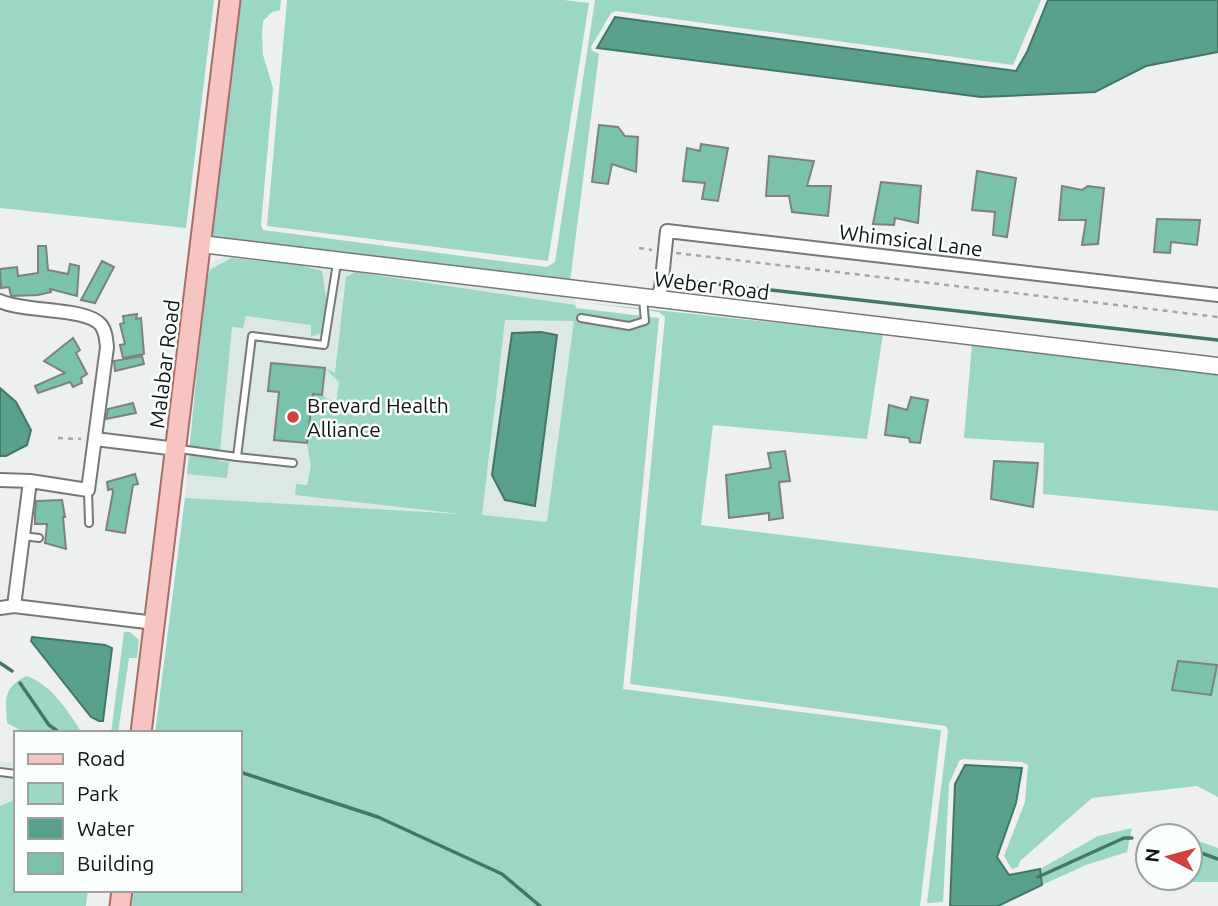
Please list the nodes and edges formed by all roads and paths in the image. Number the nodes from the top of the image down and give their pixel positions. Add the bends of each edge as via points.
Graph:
1 (230, 0) edge
2 (201, 244) junction
3 (639, 248) dead end
4 (665, 252) junction
5 (337, 261) junction
6 (1218, 295) edge
7 (650, 298) junction
8 (0, 300) edge
9 (1218, 317) edge
10 (581, 318) dead end
11 (1218, 366) edge
12 (58, 438) dead end
13 (95, 439) junction
14 (177, 449) junction
15 (237, 457) junction
16 (293, 463) dead end
17 (0, 480) edge
18 (30, 481) junction
19 (88, 490) junction
20 (89, 523) dead end
21 (23, 536) junction
22 (39, 538) dead end
23 (14, 606) junction
24 (0, 608) edge
25 (155, 623) junction
26 (141, 731) edge

1 - 2 main road, Malabar Road
2 - 5 street, Weber Road
2 - 14 main road, Malabar Road
3 - 4 path
4 - 6 street, Whimsical Lane via 667,232 683,232
4 - 7 street
4 - 9 path
5 - 7 street, Weber Road
5 - 15 lane via 324,345 252,336
7 - 10 lane via 645,321 629,326
7 - 11 street, Weber Road
8 - 13 street via 32,310 89,316 100,324 107,346
12 - 13 path
13 - 14 street
13 - 19 street
14 - 15 lane
14 - 25 main road, Malabar Road
15 - 16 lane
17 - 18 street
18 - 19 street via 49,480
18 - 21 street
19 - 20 lane
21 - 22 lane
21 - 23 street
23 - 24 street
23 - 25 street
25 - 26 main road, Malabar Road

